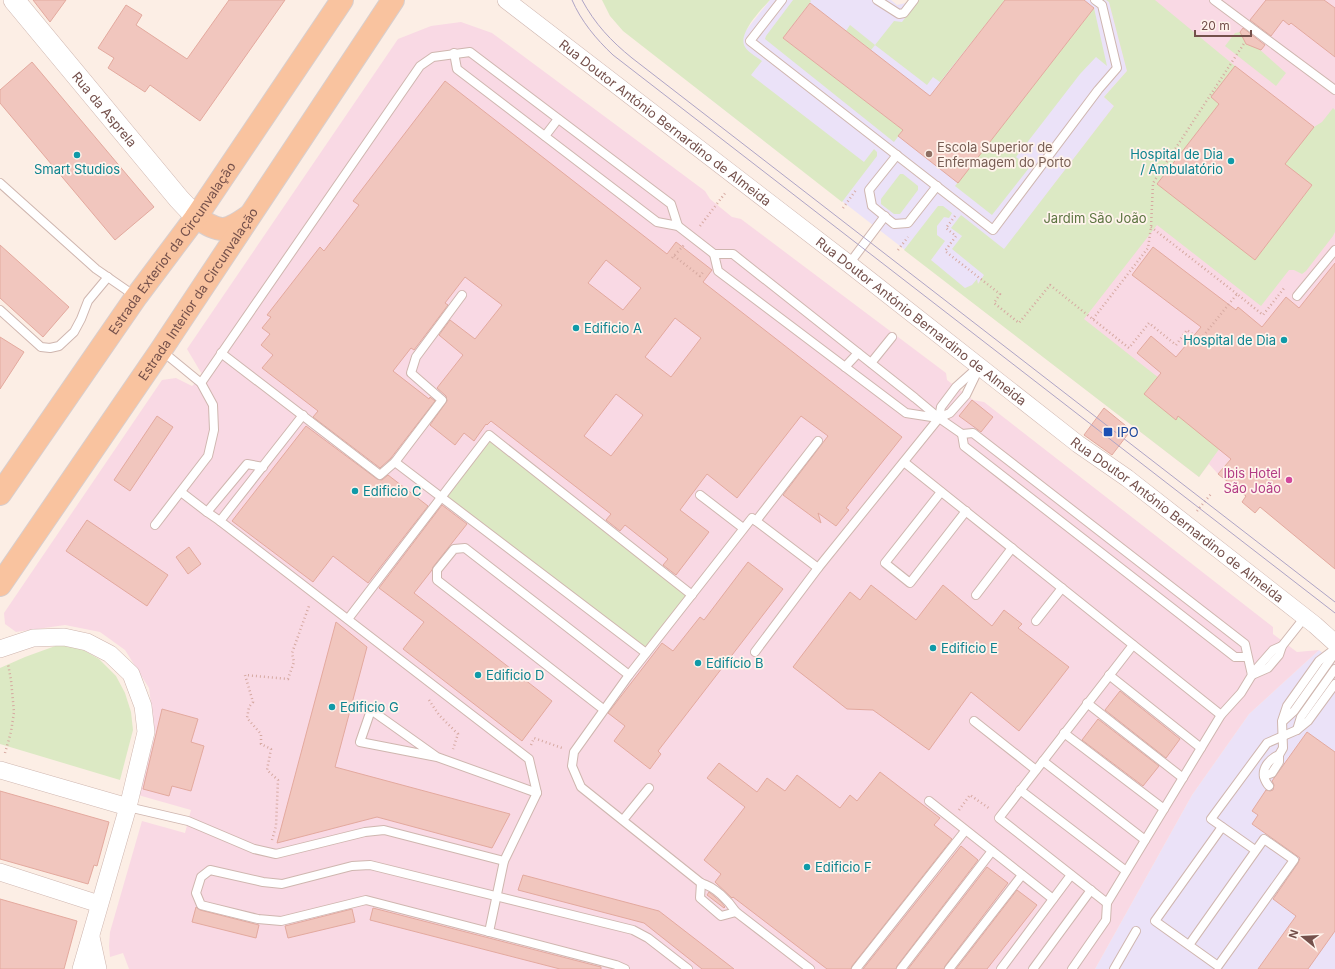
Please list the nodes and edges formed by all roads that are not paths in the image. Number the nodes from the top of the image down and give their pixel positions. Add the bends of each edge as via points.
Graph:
1 (14, 0) edge
2 (342, 0) edge
3 (392, 0) edge
4 (506, 0) edge
5 (782, 0) edge
6 (877, 0) edge
7 (914, 0) edge
8 (1095, 0) edge
9 (1214, 0) edge
10 (454, 53) junction
11 (1335, 90) edge
12 (558, 119) junction
13 (545, 136) junction
14 (897, 155) junction
15 (0, 182) edge
16 (937, 186) junction
17 (252, 214) junction
18 (885, 216) junction
19 (191, 224) junction
20 (678, 226) junction
21 (1335, 250) edge
22 (714, 254) junction
23 (849, 264) junction
24 (217, 265) junction
25 (108, 277) junction
26 (462, 295) dead end
27 (1297, 296) dead end
28 (136, 297) junction
29 (0, 310) edge
30 (892, 337) dead end
31 (162, 350) junction
32 (222, 353) junction
33 (858, 353) junction
34 (871, 363) junction
35 (980, 366) junction
36 (845, 367) junction
37 (201, 383) junction
38 (303, 415) junction
39 (939, 418) junction
40 (962, 434) junction
41 (818, 441) dead end
42 (395, 462) junction
43 (904, 462) junction
44 (263, 467) junction
45 (181, 492) junction
46 (941, 492) junction
47 (0, 494) edge
48 (700, 495) dead end
49 (441, 497) junction
50 (966, 511) junction
51 (207, 512) junction
52 (220, 521) junction
53 (756, 521) junction
54 (155, 526) dead end
55 (744, 528) junction
56 (1012, 548) junction
57 (1133, 557) junction
58 (818, 568) junction
59 (1123, 569) junction
60 (0, 585) edge
61 (1062, 588) junction
62 (692, 595) junction
63 (976, 595) dead end
64 (1305, 617) junction
65 (348, 618) junction
66 (1036, 621) dead end
67 (1335, 642) edge
68 (1133, 645) junction
69 (1335, 650) edge
70 (755, 652) dead end
71 (646, 653) junction
72 (1335, 653) edge
73 (3, 654) edge
74 (1247, 657) junction
75 (1335, 669) edge
76 (629, 675) junction
77 (1109, 675) junction
78 (1252, 675) junction
79 (1335, 684) edge
80 (1332, 694) edge
81 (1087, 703) junction
82 (603, 709) junction
83 (1221, 715) junction
84 (974, 721) dead end
85 (1282, 721) junction
86 (1297, 730) junction
87 (1064, 733) junction
88 (1282, 736) junction
89 (1201, 748) junction
90 (437, 757) junction
91 (1043, 761) junction
92 (0, 770) edge
93 (1036, 770) junction
94 (1183, 778) junction
95 (1269, 786) dead end
96 (649, 788) dead end
97 (1020, 790) junction
98 (537, 792) junction
99 (929, 801) dead end
100 (128, 807) junction
101 (1164, 808) junction
102 (623, 820) junction
103 (1222, 827) junction
104 (965, 831) junction
105 (1145, 840) junction
106 (1256, 850) junction
107 (992, 851) junction
108 (504, 861) junction
109 (1126, 871) junction
110 (0, 872) edge
111 (1022, 875) junction
112 (1071, 875) junction
113 (701, 883) junction
114 (1091, 890) junction
115 (497, 896) junction
116 (1053, 899) junction
117 (1107, 903) junction
118 (99, 904) junction
119 (736, 912) junction
120 (1136, 931) dead end
121 (489, 932) junction
122 (91, 935) junction
123 (1189, 945) junction
124 (81, 969) edge
125 (98, 969) edge
126 (626, 969) edge
127 (688, 969) edge
128 (810, 969) edge
129 (856, 969) edge
130 (901, 969) edge
131 (949, 969) edge
132 (1001, 969) edge
133 (1033, 969) edge
134 (1072, 969) edge
135 (1114, 969) edge

1 - 19 street, Rua da Asprela via 179,200
2 - 19 main road, Estrada Exterior da Circunvalação
3 - 17 main road, Estrada Interior da Circunvalação
4 - 23 street, Rua Doutor António Bernardino de Almeida
5 - 14 lane via 750,41
6 - 7 lane via 899,14 904,13
8 - 16 lane via 1102,5 1117,68 993,230
9 - 11 lane
10 - 12 lane via 470,52
10 - 13 lane via 457,69
10 - 32 lane via 433,56 420,66
12 - 13 lane
12 - 20 lane via 671,204
13 - 20 lane via 657,222
14 - 16 lane
14 - 18 lane via 869,190 872,206
15 - 25 lane
16 - 18 lane via 908,222 894,224
17 - 19 main road via 232,228 220,230
17 - 24 main road, Estrada Interior da Circunvalação
18 - 23 lane
19 - 24 main road via 207,234
19 - 28 main road, Estrada Exterior da Circunvalação
20 - 22 lane
21 - 27 lane
22 - 33 lane via 733,254
22 - 36 lane via 718,271
23 - 35 street, Rua Doutor António Bernardino de Almeida
24 - 31 main road, Estrada Interior da Circunvalação
25 - 28 lane
25 - 29 lane via 88,301 74,332 59,346 41,347
26 - 42 lane via 416,357 410,373 442,400
28 - 47 main road, Estrada Exterior da Circunvalação
30 - 34 lane
31 - 37 lane
31 - 60 main road, Estrada Interior da Circunvalação
32 - 37 lane
32 - 38 lane
33 - 34 lane
33 - 36 lane
34 - 39 lane
35 - 39 lane via 956,387 942,406
35 - 39 lane via 966,395 950,413
35 - 64 street, Rua Doutor António Bernardino de Almeida
36 - 39 lane via 906,413
37 - 45 lane via 213,405 214,430 208,456
38 - 42 lane via 380,475
38 - 44 lane
39 - 40 lane
39 - 43 lane
40 - 57 lane via 973,433
40 - 59 lane via 964,446
41 - 53 lane
42 - 49 lane
43 - 46 lane
43 - 58 lane
44 - 51 lane via 247,464
44 - 52 lane
45 - 51 lane
45 - 54 lane
46 - 50 lane
46 - 50 lane via 885,563 910,583
48 - 55 lane
49 - 62 lane via 488,435
49 - 65 lane
49 - 71 lane
50 - 56 lane
51 - 52 lane
52 - 65 lane
53 - 55 lane via 752,518
53 - 58 lane
55 - 62 lane
56 - 61 lane
56 - 63 lane
57 - 59 lane
57 - 74 lane via 1245,644
58 - 70 lane
59 - 74 lane via 1235,657
61 - 66 lane
61 - 68 lane
62 - 71 lane
64 - 67 street, Rua Doutor António Bernardino de Almeida
64 - 78 lane via 1268,668
65 - 98 lane via 529,759
68 - 77 lane
68 - 83 lane
69 - 85 lane via 1319,661 1287,706
71 - 76 lane
72 - 85 lane via 1294,712
73 - 100 street via 33,638 64,637 87,642 110,654 131,674 143,706 146,732
74 - 78 lane
75 - 86 lane via 1301,717
76 - 82 lane
76 - 82 lane via 465,548 454,549 437,570 438,580
77 - 81 lane
77 - 89 lane
78 - 83 lane via 1241,693
79 - 80 lane
80 - 86 lane
81 - 87 lane
81 - 94 lane
82 - 102 lane via 574,752 572,766 581,788
83 - 89 lane
84 - 93 lane
85 - 88 lane
86 - 88 lane
87 - 91 lane
87 - 101 lane
88 - 95 lane via 1283,748 1279,762 1272,773 1264,776
88 - 103 lane via 1266,743 1211,819
89 - 94 lane
90 - 90 lane via 425,748 371,710 360,742
90 - 98 lane
91 - 93 lane
91 - 105 lane
92 - 100 street
93 - 97 lane
94 - 101 lane
96 - 102 lane
97 - 109 lane
97 - 112 lane via 999,818
98 - 108 lane
99 - 104 lane
100 - 108 lane via 188,821 254,849 276,854 365,832 384,830
100 - 118 street
101 - 105 lane
102 - 113 lane
103 - 106 lane
103 - 123 lane via 1156,921
104 - 107 lane
104 - 129 lane
105 - 109 lane
106 - 123 lane
106 - 123 lane via 1264,838 1294,860 1218,966
107 - 111 lane
107 - 130 lane
108 - 115 lane
109 - 117 lane
110 - 118 street
111 - 116 lane
111 - 131 lane
112 - 114 lane
112 - 116 lane
113 - 119 lane via 709,885 732,905
113 - 119 lane via 700,898 721,916
114 - 117 lane
114 - 133 lane
115 - 121 lane
115 - 121 lane via 370,864 352,866 282,884 210,870 201,877 196,893 201,905 258,919 281,921 366,900
115 - 127 lane via 633,930 648,938
116 - 132 lane
117 - 134 lane via 1106,920
118 - 122 street
119 - 128 lane
120 - 135 lane
121 - 126 lane
122 - 124 street
122 - 125 street

